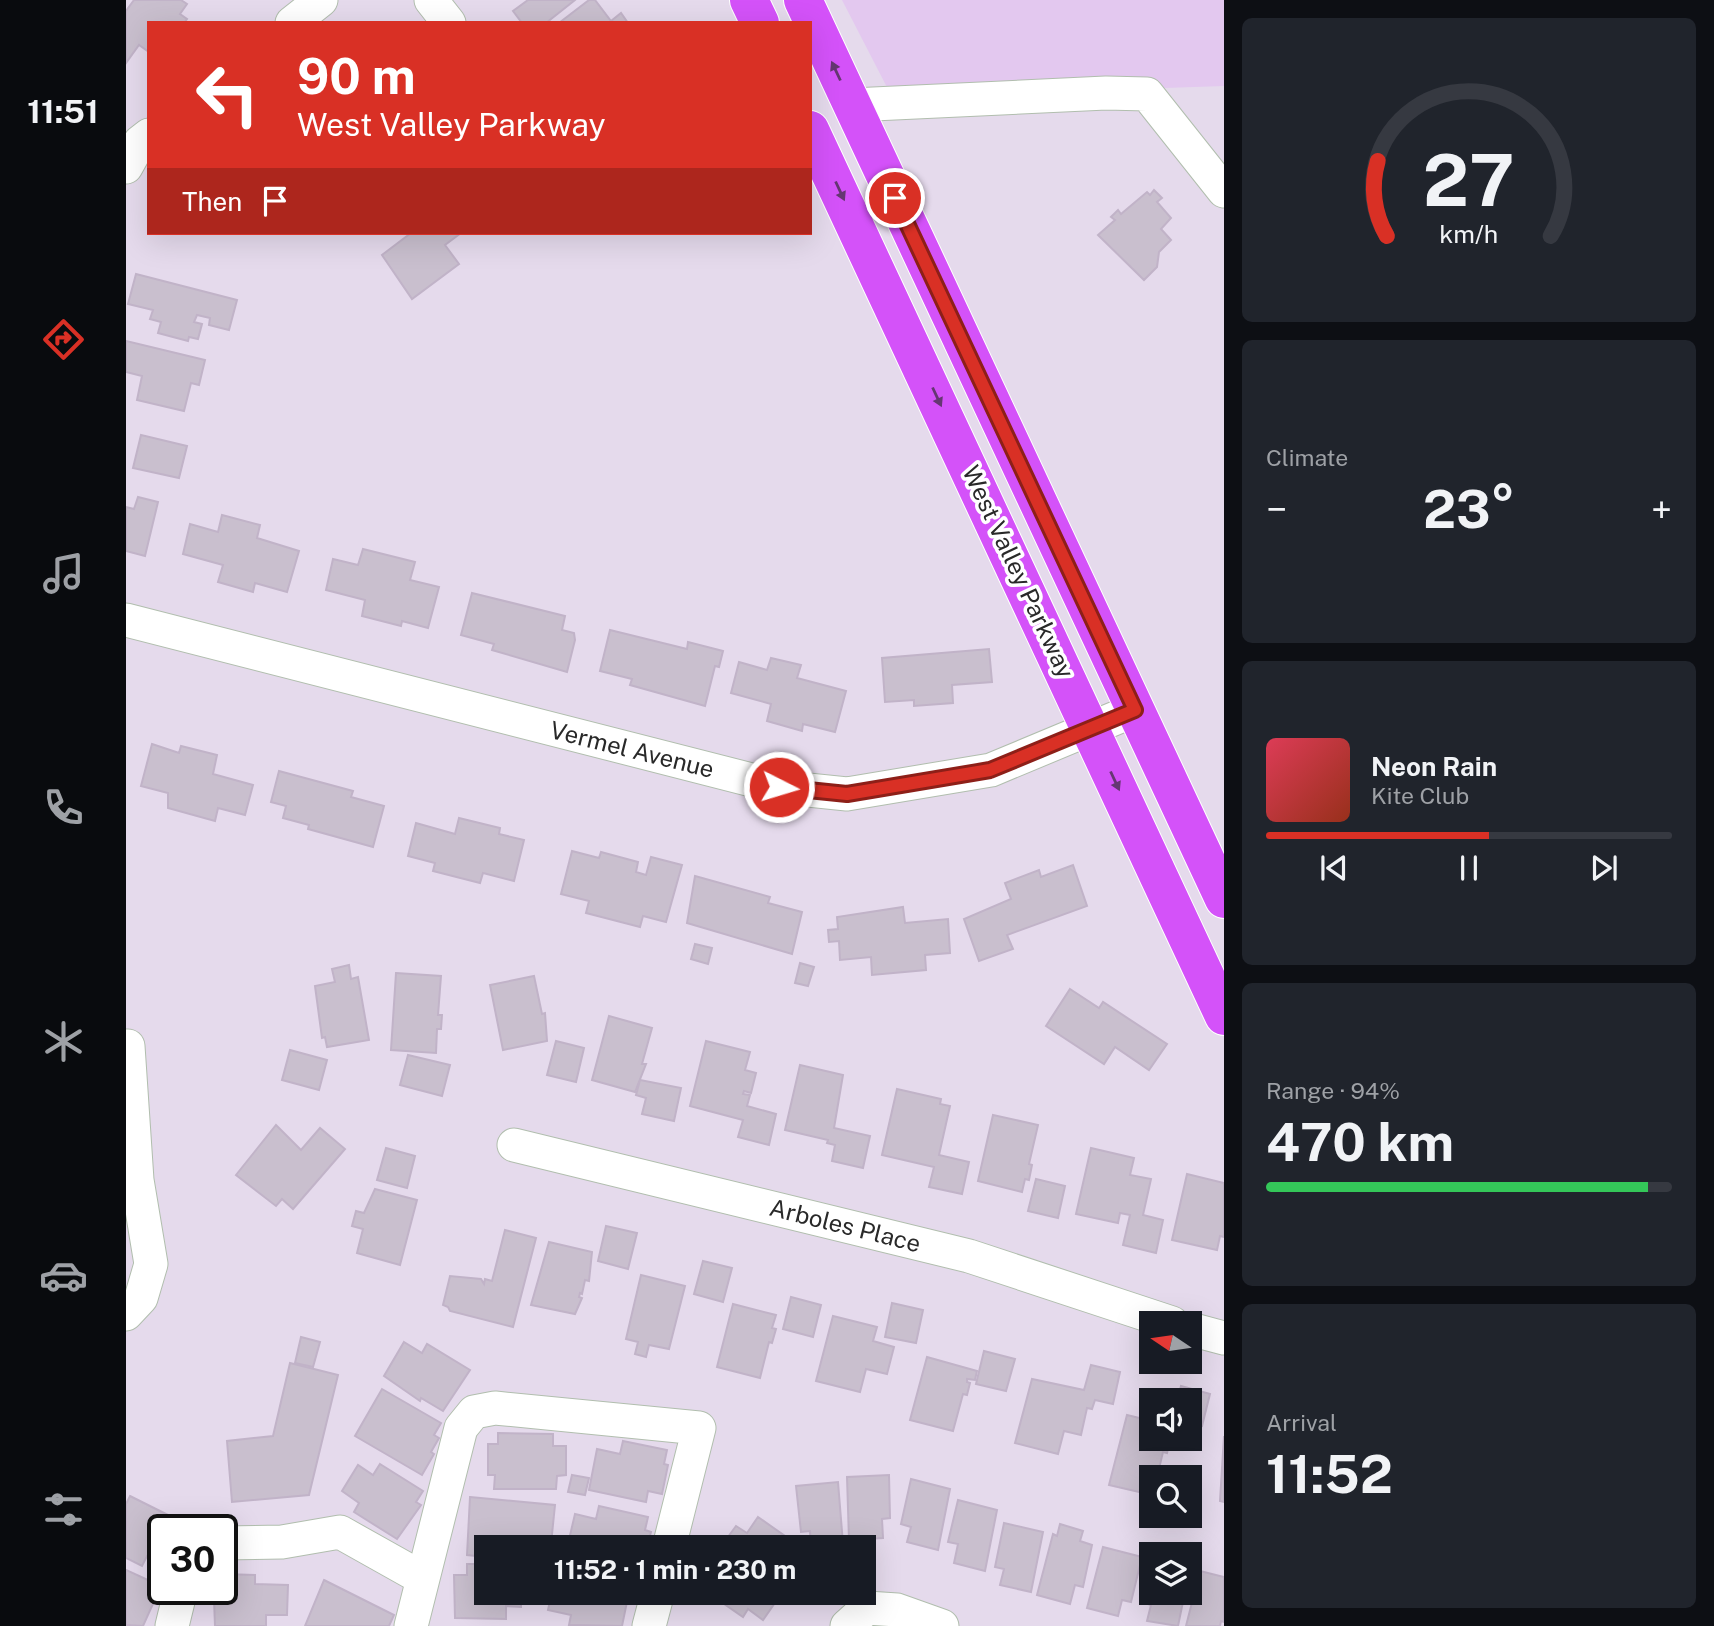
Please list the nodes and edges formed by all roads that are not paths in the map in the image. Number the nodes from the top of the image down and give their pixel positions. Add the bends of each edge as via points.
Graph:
1 (321, 0) edge
2 (431, 0) edge
3 (749, 0) edge
4 (803, 0) edge
5 (295, 21) edge
6 (447, 21) edge
7 (759, 21) edge
8 (852, 105) junction
9 (812, 134) edge
10 (1224, 191) edge
11 (126, 620) edge
12 (1135, 710) junction
13 (1091, 729) junction
14 (1224, 899) edge
15 (1224, 1016) edge
16 (128, 1046) dead end
17 (514, 1145) dead end
18 (1139, 1312) edge
19 (126, 1314) edge
20 (1202, 1332) edge
21 (1224, 1338) edge
22 (672, 1535) edge
23 (238, 1543) edge
24 (422, 1578) junction
25 (177, 1605) edge
26 (655, 1605) edge
27 (857, 1617) edge
28 (172, 1626) edge
29 (411, 1626) edge
30 (649, 1626) edge
31 (942, 1626) edge

1 - 5 street
2 - 6 street
3 - 7 main road
8 -> 4 main road, West Valley Parkway
8 - 10 street via 1147,94
8 - 12 main road, West Valley Parkway
9 -> 13 main road, West Valley Parkway
11 - 13 street, Vermel Avenue via 779,787 847,794 990,770
12 - 13 street, Vermel Avenue
12 - 14 main road, West Valley Parkway
13 -> 15 main road, West Valley Parkway
16 - 19 street via 137,1180 150,1264 141,1298
17 - 18 street, Arboles Place via 969,1256
20 - 21 street
22 - 24 street via 699,1428 495,1408 474,1412 461,1427
23 - 24 street via 282,1542 340,1532
24 - 29 street
25 - 28 street
26 - 30 street
27 - 31 street via 897,1610

